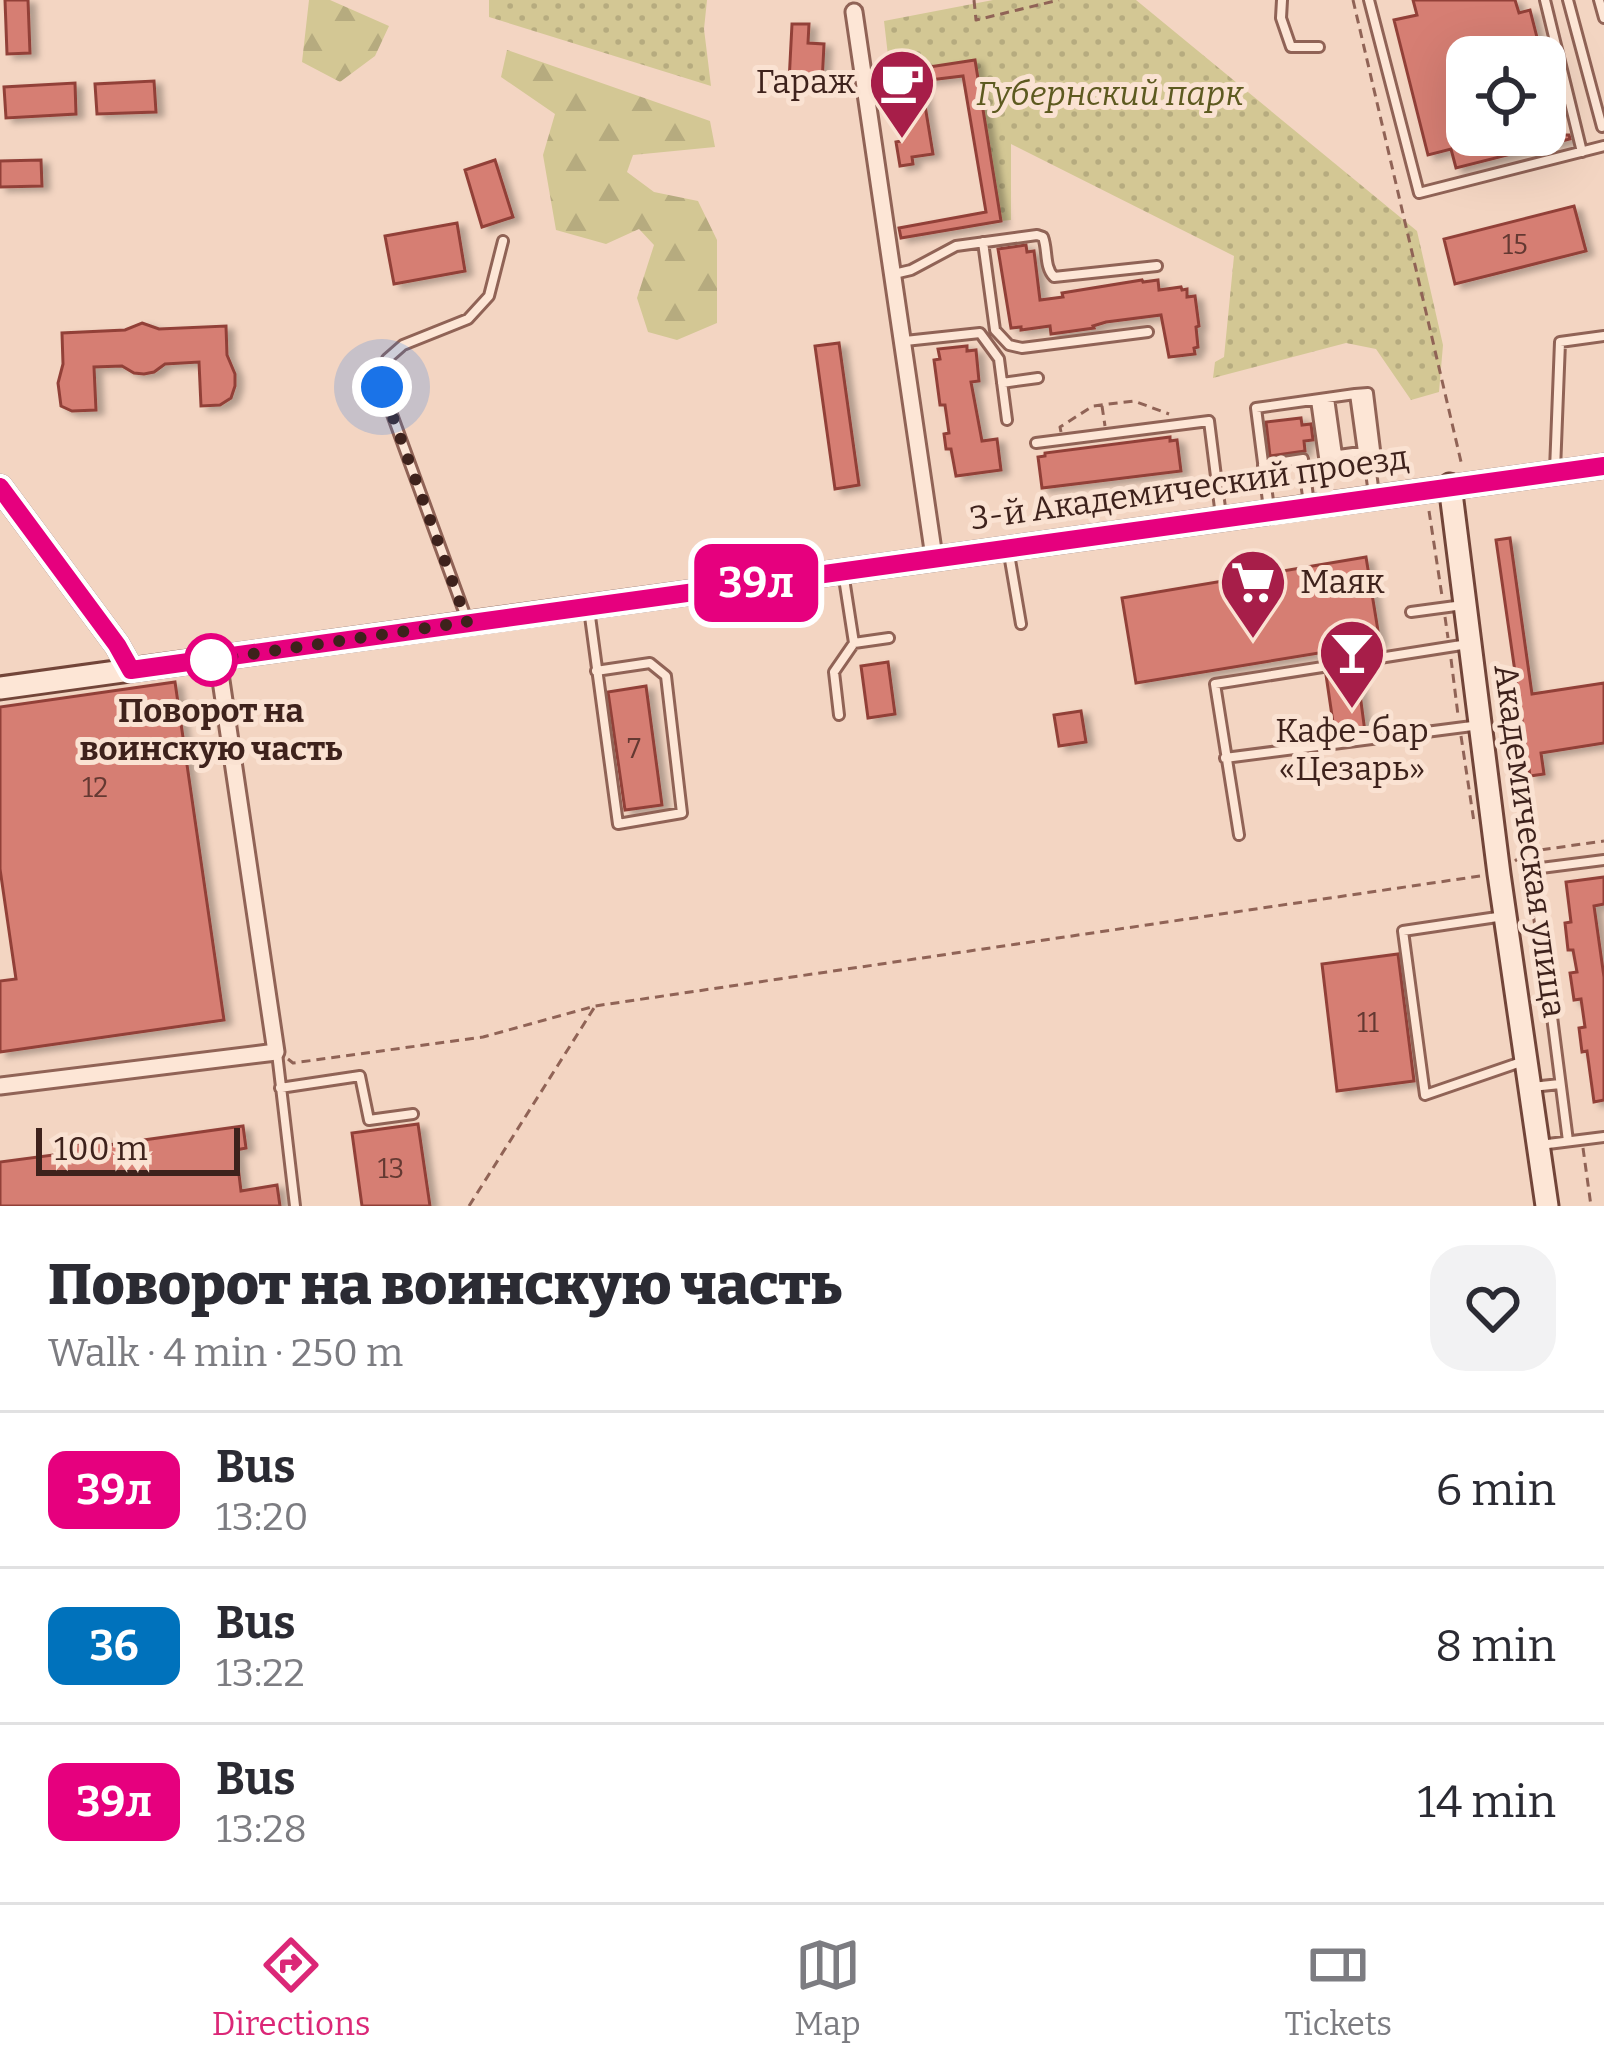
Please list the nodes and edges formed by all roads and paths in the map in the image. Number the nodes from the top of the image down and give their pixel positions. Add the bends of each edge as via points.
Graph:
1 (974, 0) edge
2 (1059, 0) edge
3 (1282, 0) edge
4 (1353, 0) edge
5 (1369, 0) edge
6 (1545, 0) edge
7 (1568, 0) edge
8 (1599, 0) edge
9 (853, 6) edge
10 (1604, 18) edge
11 (1319, 46) dead end
12 (1604, 126) edge
13 (1604, 146) edge
14 (1582, 152) junction
15 (502, 241) dead end
16 (983, 242) junction
17 (1157, 266) dead end
18 (894, 274) junction
19 (1148, 332) dead end
20 (1604, 336) edge
21 (904, 341) junction
22 (1038, 378) dead end
23 (1003, 382) junction
24 (1323, 399) junction
25 (1102, 405) junction
26 (1007, 420) dead end
27 (1172, 426) junction
28 (1106, 434) junction
29 (1061, 439) junction
30 (1036, 442) dead end
31 (1369, 451) junction
32 (1263, 465) junction
33 (1604, 466) edge
34 (1555, 472) junction
35 (1458, 484) junction
36 (0, 487) edge
37 (1375, 496) junction
38 (1309, 505) junction
39 (1429, 509) dead end
40 (1269, 510) junction
41 (1221, 518) junction
42 (1008, 547) junction
43 (934, 557) junction
44 (842, 571) junction
45 (1454, 606) junction
46 (589, 607) junction
47 (1411, 612) dead end
48 (467, 622) junction
49 (1022, 624) dead end
50 (889, 638) dead end
51 (854, 643) junction
52 (1460, 645) junction
53 (218, 659) junction
54 (131, 670) junction
55 (596, 670) junction
56 (0, 688) edge
57 (839, 715) dead end
58 (1470, 727) junction
59 (1226, 758) junction
60 (1239, 835) dead end
61 (1476, 840) dead end
62 (1604, 841) edge
63 (1604, 860) edge
64 (1499, 874) junction
65 (1505, 916) junction
66 (595, 1006) junction
67 (276, 1052) junction
68 (1526, 1060) junction
69 (1560, 1084) junction
70 (0, 1086) edge
71 (280, 1088) junction
72 (1530, 1088) junction
73 (413, 1114) dead end
74 (1604, 1137) edge
75 (1581, 1140) junction
76 (1568, 1142) junction
77 (1538, 1145) junction
78 (296, 1206) edge
79 (469, 1206) edge
80 (1547, 1206) edge
81 (1591, 1206) edge

1 - 2 path via 976,20
3 - 11 lane via 1291,47
4 - 35 path
5 - 14 lane via 1419,193
6 - 14 lane
7 - 12 lane
8 - 10 lane
9 - 18 street
13 - 14 lane
15 - 48 lane via 488,296 468,319 387,358 382,387
16 - 17 lane via 1040,235 1058,278
16 - 18 lane
16 - 19 lane via 994,330 1009,345
18 - 21 street
20 - 34 lane via 1560,342
21 - 23 lane via 980,333 999,359
21 - 43 street
22 - 23 lane
23 - 26 lane
24 - 31 lane via 1330,456
24 - 31 lane via 1368,393
24 - 32 lane via 1256,408
25 - 27 path via 1134,400 1170,415
25 - 28 path
25 - 29 path via 1060,427
27 - 28 lane
27 - 41 lane via 1209,421
28 - 29 lane
29 - 30 lane
31 - 37 lane
32 - 38 lane via 1303,459
32 - 40 lane
33 - 34 street, 3-й Академический проезд
34 - 35 street, 3-й Академический проезд
35 - 37 street, 3-й Академический проезд
35 - 45 street, Академическая улица
36 - 54 street
37 - 38 street, 3-й Академический проезд
38 - 40 street, 3-й Академический проезд
39 - 45 path
40 - 41 street, 3-й Академический проезд
41 - 42 street, 3-й Академический проезд
42 - 43 street, 3-й Академический проезд
42 - 49 lane
43 - 44 street, 3-й Академический проезд
44 - 46 street, 3-й Академический проезд
44 - 51 lane
45 - 47 lane
45 - 52 street, Академическая улица
45 - 52 path
46 - 48 street, 3-й Академический проезд
46 - 55 lane
48 - 53 street, 3-й Академический проезд
50 - 51 lane
51 - 57 lane via 834,672
52 - 58 street, Академическая улица
52 - 58 path
52 - 59 lane via 1215,684
53 - 54 street, 3-й Академический проезд
53 - 67 street
54 - 56 street, 3-й Академический проезд
55 - 55 lane via 619,824 682,813 666,676 650,663
58 - 59 lane
58 - 61 path
58 - 64 street, Академическая улица
59 - 60 lane
62 - 64 path via 1526,852
63 - 69 lane via 1533,869
64 - 65 street, Академическая улица
64 - 66 path
65 - 68 street, Академическая улица
65 - 68 lane via 1403,931 1425,1095
66 - 67 path via 484,1037 293,1063
66 - 79 path
67 - 70 street
67 - 71 lane
68 - 72 street, Академическая улица
69 - 72 lane
69 - 76 lane
71 - 73 lane via 360,1076 369,1120
71 - 78 lane
72 - 77 street, Академическая улица
74 - 75 lane
75 - 76 lane
75 - 81 path
76 - 77 lane
77 - 80 street, Академическая улица

